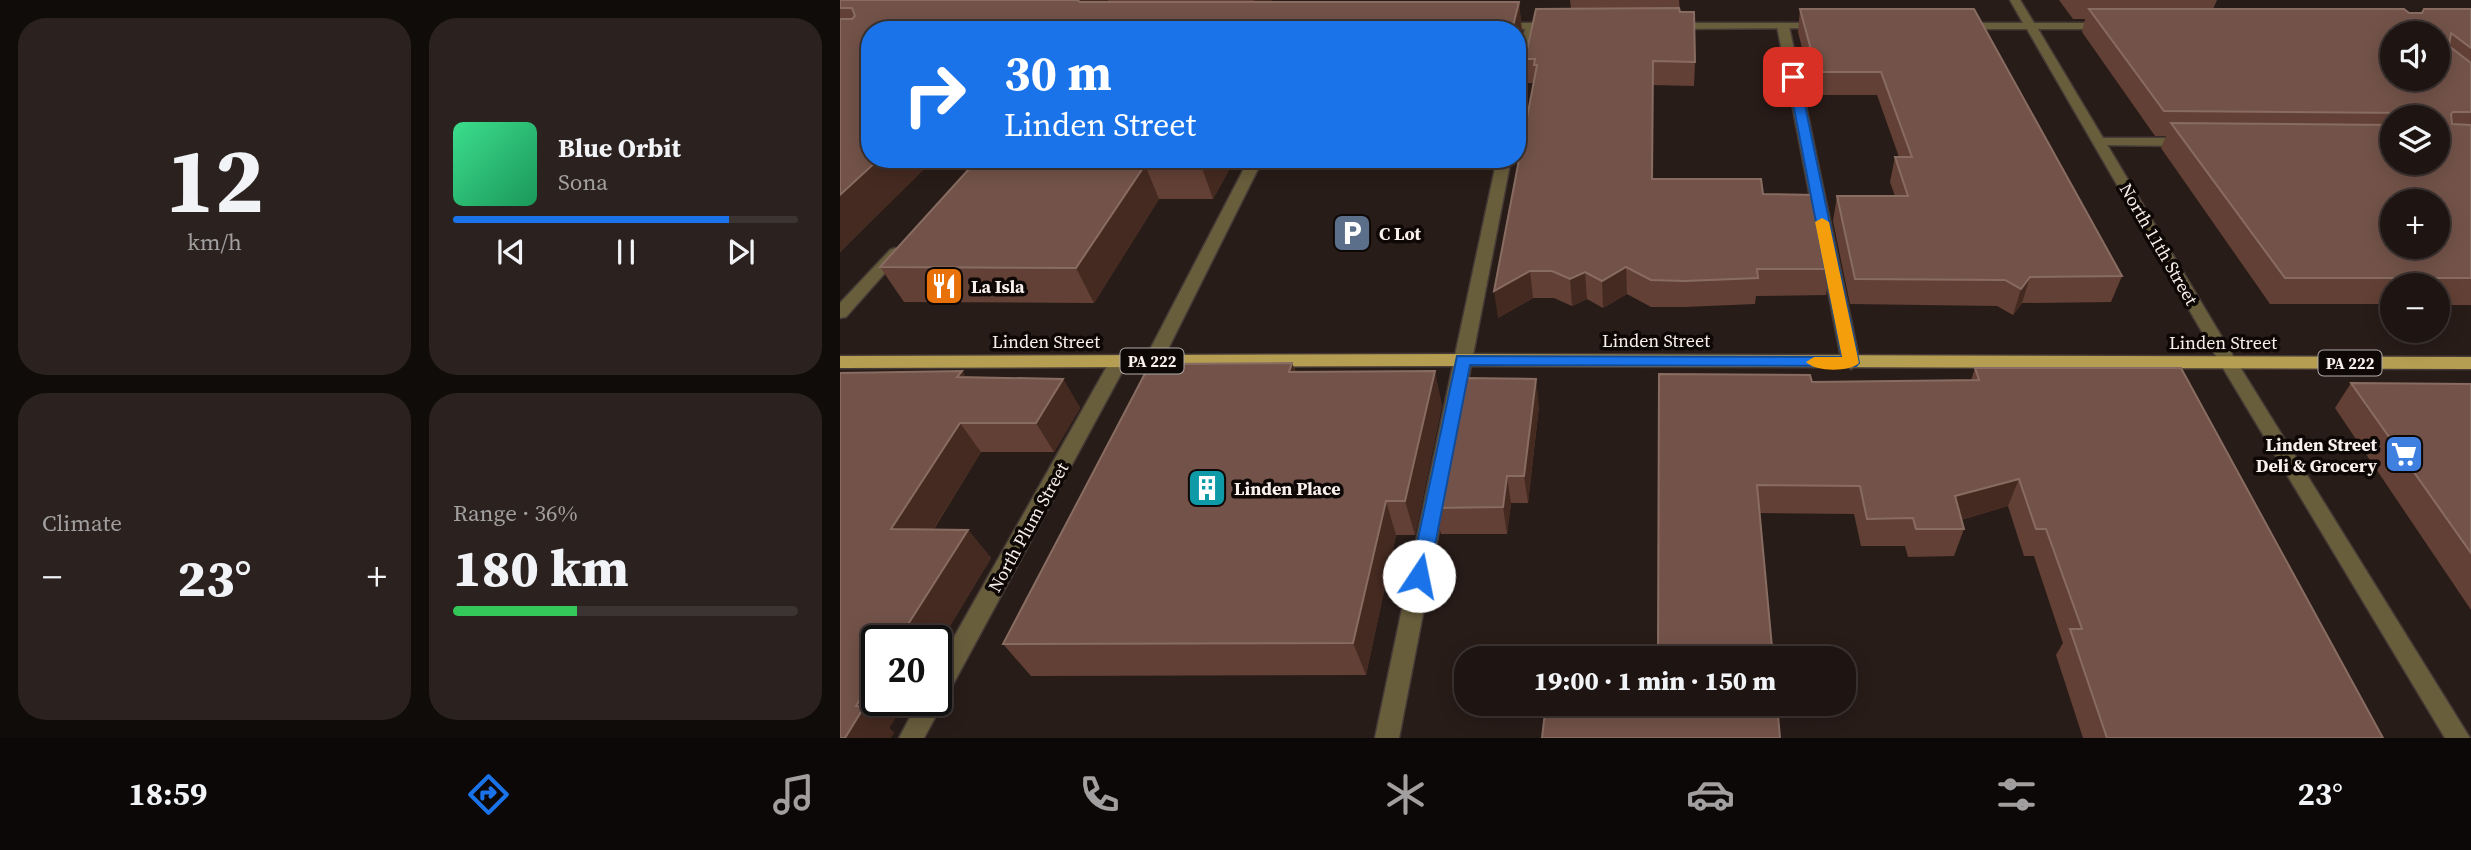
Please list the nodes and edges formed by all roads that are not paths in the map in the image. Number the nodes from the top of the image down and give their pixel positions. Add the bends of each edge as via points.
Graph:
1 (2015, 0) edge
2 (1526, 26) edge
3 (1531, 26) junction
4 (1570, 26) edge
5 (1663, 26) edge
6 (1783, 26) junction
7 (1838, 26) edge
8 (1947, 26) edge
9 (2030, 26) junction
10 (2122, 26) edge
11 (1526, 50) edge
12 (2100, 142) junction
13 (2197, 142) edge
14 (1251, 168) edge
15 (1502, 168) edge
16 (905, 241) edge
17 (840, 313) edge
18 (1463, 360) junction
19 (1119, 361) junction
20 (1153, 361) junction
21 (840, 362) edge
22 (1851, 363) junction
23 (2229, 363) junction
24 (2471, 363) edge
25 (952, 663) edge
26 (923, 716) edge
27 (911, 738) edge
28 (1387, 738) edge
29 (2458, 738) edge

1 - 9 street, North 11th Street
2 - 3 street
3 - 4 street
3 - 11 street
5 - 6 street
6 - 7 street
6 - 22 street
8 - 9 street
9 - 10 street
9 - 12 street, North 11th Street
12 - 13 street
12 - 23 street, North 11th Street
14 - 20 street
15 - 18 street
16 - 17 street
18 - 20 main road, Linden Street / PA 222
18 - 22 main road, Linden Street / PA 222
18 - 28 street
19 - 20 main road, Linden Street / PA 222
19 - 21 main road, Linden Street / PA 222
19 - 25 street, North Plum Street
22 - 23 main road, Linden Street / PA 222
23 - 24 main road, Linden Street / PA 222
23 - 29 street, North 11th Street
26 - 27 street

